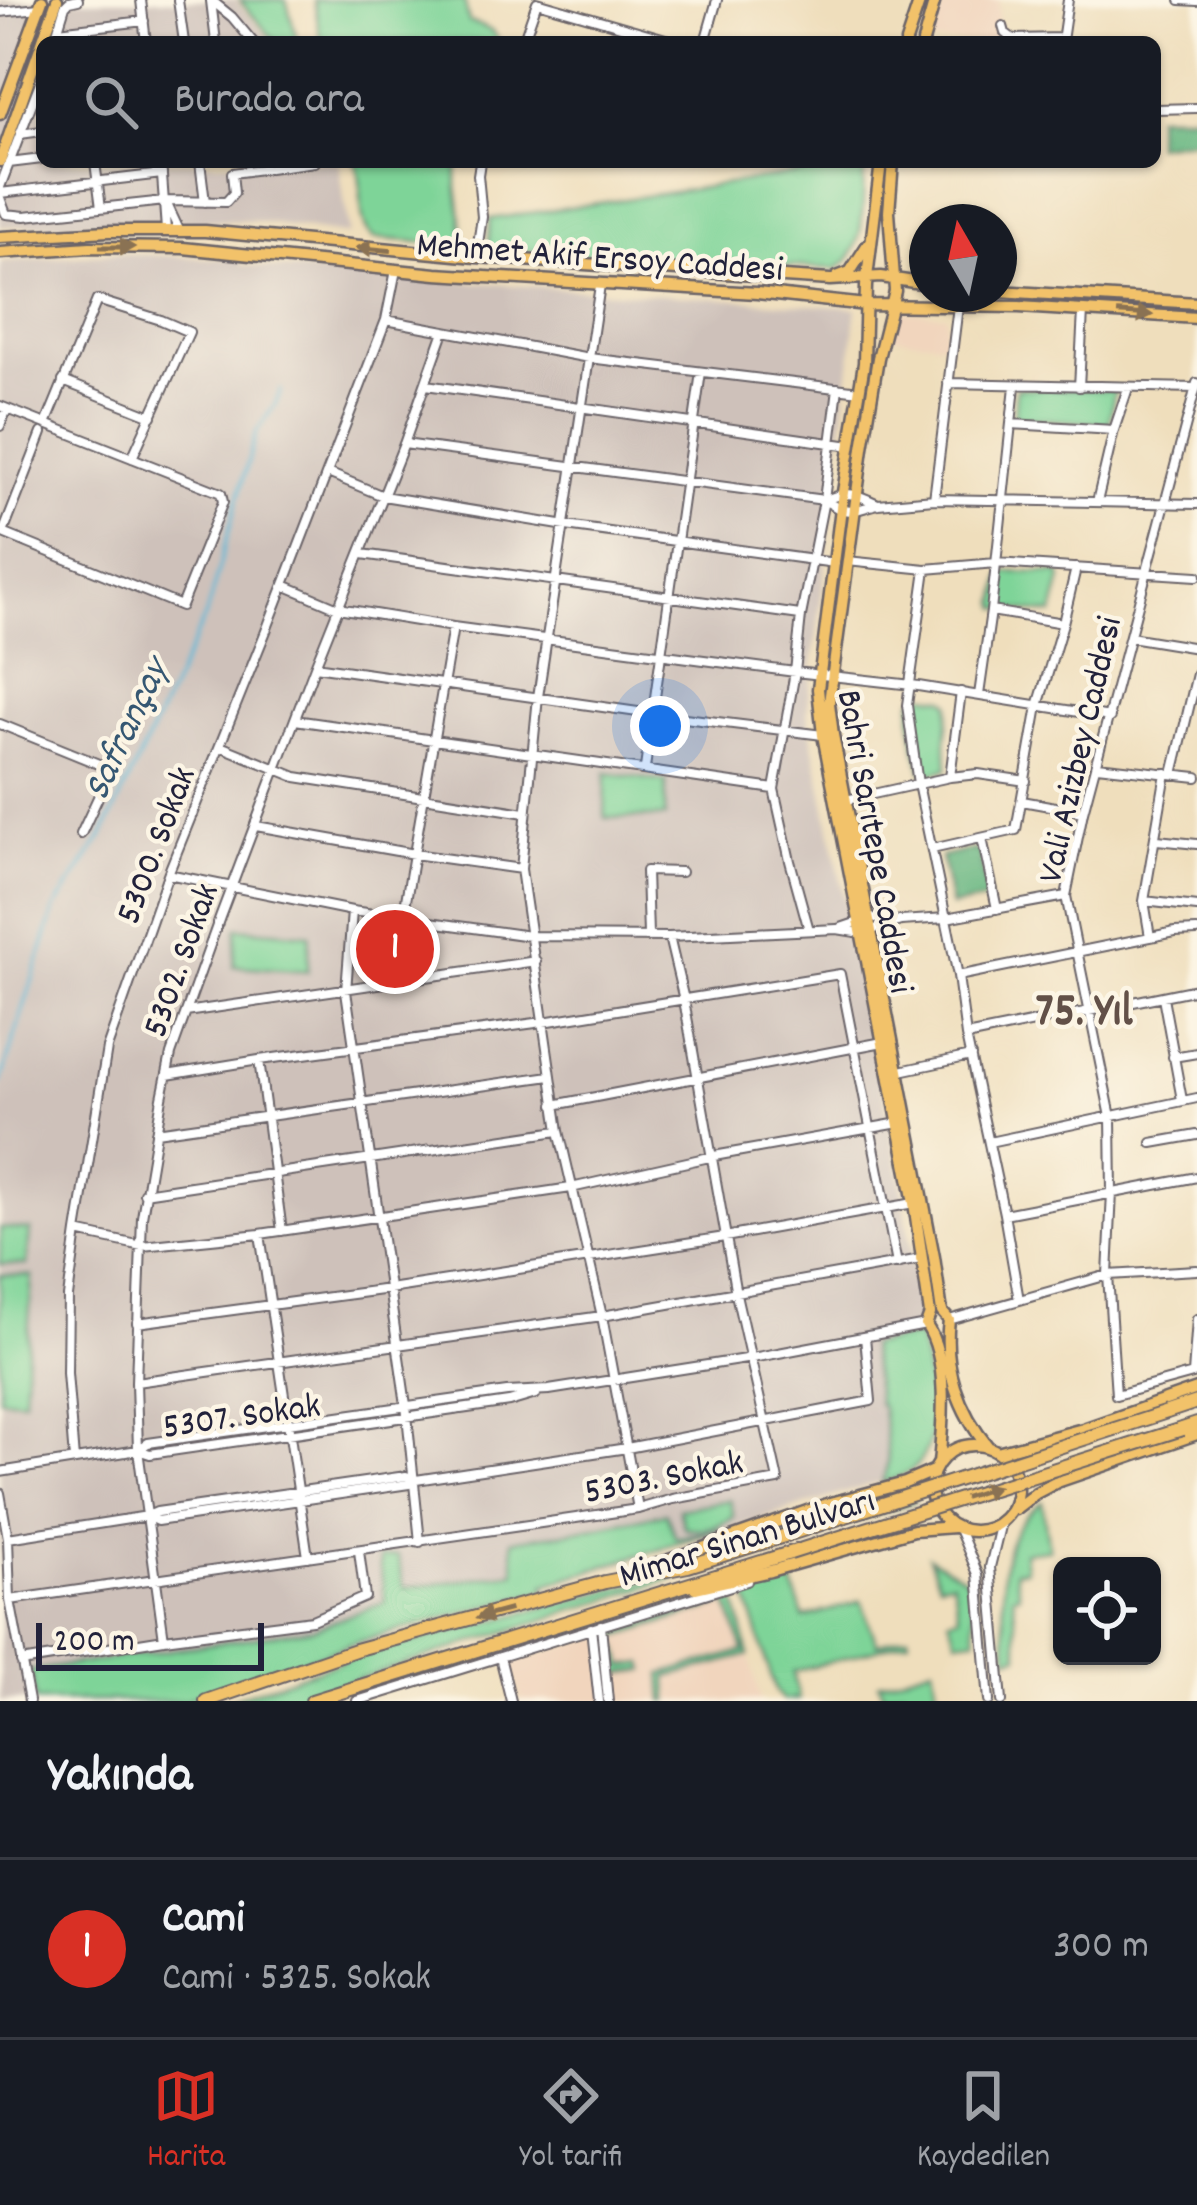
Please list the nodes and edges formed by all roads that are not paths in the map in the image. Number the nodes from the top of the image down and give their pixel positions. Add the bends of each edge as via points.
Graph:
1 (57, 0) edge
2 (79, 0) edge
3 (141, 0) edge
4 (178, 0) edge
5 (210, 0) edge
6 (717, 0) edge
7 (920, 0) edge
8 (935, 0) edge
9 (1068, 0) edge
10 (1180, 0) edge
11 (1197, 1) edge
12 (537, 2) edge
13 (40, 4) edge
14 (0, 12) edge
15 (144, 21) junction
16 (1004, 26) dead end
17 (58, 31) junction
18 (45, 36) edge
19 (56, 36) edge
20 (145, 36) edge
21 (183, 36) edge
22 (215, 36) edge
23 (248, 36) edge
24 (525, 36) edge
25 (655, 36) edge
26 (707, 36) edge
27 (909, 36) edge
28 (924, 36) edge
29 (1009, 36) edge
30 (1063, 36) edge
31 (36, 64) edge
32 (36, 96) edge
33 (1197, 108) edge
34 (1161, 109) edge
35 (0, 114) edge
36 (36, 132) edge
37 (20, 134) junction
38 (36, 159) edge
39 (4, 162) edge
40 (96, 168) edge
41 (162, 168) edge
42 (201, 168) edge
43 (232, 168) edge
44 (270, 168) edge
45 (479, 168) edge
46 (880, 168) edge
47 (893, 168) edge
48 (162, 173) junction
49 (232, 173) junction
50 (98, 181) junction
51 (0, 193) edge
52 (165, 201) junction
53 (206, 202) junction
54 (101, 208) junction
55 (876, 218) junction
56 (172, 230) junction
57 (0, 237) edge
58 (891, 240) junction
59 (0, 253) edge
60 (476, 257) junction
61 (396, 270) junction
62 (868, 278) junction
63 (893, 279) junction
64 (909, 279) edge
65 (830, 280) junction
66 (909, 282) edge
67 (600, 285) junction
68 (1017, 291) edge
69 (1197, 303) edge
70 (866, 305) junction
71 (892, 306) junction
72 (909, 306) edge
73 (1017, 308) edge
74 (1083, 311) junction
75 (957, 312) edge
76 (1197, 318) edge
77 (386, 320) junction
78 (445, 331) junction
79 (590, 358) junction
80 (701, 372) junction
81 (63, 381) junction
82 (947, 383) junction
83 (426, 385) junction
84 (1015, 386) junction
85 (1078, 387) junction
86 (1196, 387) edge
87 (838, 388) junction
88 (1128, 388) junction
89 (860, 391) junction
90 (4, 407) edge
91 (581, 407) junction
92 (152, 416) junction
93 (692, 422) junction
94 (1011, 424) junction
95 (0, 426) edge
96 (44, 429) junction
97 (1114, 430) junction
98 (832, 442) junction
99 (404, 444) junction
100 (851, 446) junction
101 (132, 458) junction
102 (573, 466) junction
103 (328, 473) junction
104 (686, 482) junction
105 (850, 493) junction
106 (383, 496) junction
107 (934, 499) junction
108 (824, 500) junction
109 (1003, 500) junction
110 (1097, 502) junction
111 (878, 504) junction
112 (1197, 504) edge
113 (1165, 505) junction
114 (847, 511) junction
115 (566, 526) junction
116 (677, 541) junction
117 (362, 554) junction
118 (813, 559) junction
119 (841, 562) junction
120 (996, 563) junction
121 (926, 568) junction
122 (1076, 568) junction
123 (1147, 573) junction
124 (1197, 576) edge
125 (557, 582) junction
126 (284, 585) junction
127 (670, 598) junction
128 (338, 608) junction
129 (991, 611) junction
130 (801, 616) junction
131 (1063, 623) junction
132 (452, 627) junction
133 (1130, 637) junction
134 (548, 640) junction
135 (1197, 648) edge
136 (662, 656) junction
137 (315, 666) junction
138 (795, 672) junction
139 (1197, 674) edge
140 (825, 675) junction
141 (444, 683) junction
142 (912, 685) junction
143 (961, 692) junction
144 (980, 694) junction
145 (538, 697) junction
146 (1038, 706) junction
147 (652, 714) junction
148 (1192, 715) edge
149 (1110, 717) junction
150 (295, 721) junction
151 (0, 724) edge
152 (785, 732) junction
153 (823, 735) junction
154 (435, 739) junction
155 (220, 746) junction
156 (533, 754) junction
157 (1097, 766) junction
158 (276, 767) junction
159 (645, 768) junction
160 (1169, 774) junction
161 (950, 777) junction
162 (1197, 777) edge
163 (1026, 781) junction
164 (918, 784) junction
165 (774, 788) junction
166 (423, 796) junction
167 (846, 800) junction
168 (1022, 801) junction
169 (1083, 812) junction
170 (525, 813) junction
171 (256, 826) junction
172 (81, 834) dead end
173 (982, 838) junction
174 (1156, 840) junction
175 (1197, 844) edge
176 (932, 849) junction
177 (414, 854) junction
178 (520, 868) junction
179 (681, 872) dead end
180 (168, 874) junction
181 (233, 886) junction
182 (1066, 896) junction
183 (1144, 901) junction
184 (1197, 907) edge
185 (997, 909) junction
186 (352, 911) junction
187 (403, 918) junction
188 (946, 918) junction
189 (866, 926) junction
190 (809, 930) junction
191 (1197, 931) edge
192 (648, 935) junction
193 (530, 936) junction
194 (669, 937) junction
195 (1150, 937) junction
196 (1079, 952) junction
197 (536, 961) junction
198 (958, 976) junction
199 (1197, 989) edge
200 (346, 991) junction
201 (1163, 997) junction
202 (685, 1000) junction
203 (1090, 1011) junction
204 (186, 1012) junction
205 (543, 1022) junction
206 (966, 1036) junction
207 (883, 1042) junction
208 (354, 1047) junction
209 (855, 1048) junction
210 (1197, 1053) edge
211 (971, 1056) junction
212 (1173, 1057) junction
213 (259, 1060) junction
214 (899, 1071) junction
215 (166, 1075) junction
216 (550, 1076) junction
217 (699, 1077) junction
218 (1197, 1097) edge
219 (1181, 1100) junction
220 (362, 1103) junction
221 (554, 1105) junction
222 (266, 1117) junction
223 (1111, 1117) junction
224 (899, 1123) junction
225 (871, 1127) junction
226 (559, 1131) junction
227 (156, 1132) junction
228 (1197, 1135) edge
229 (988, 1142) junction
230 (1152, 1143) dead end
231 (714, 1156) junction
232 (370, 1160) junction
233 (274, 1173) junction
234 (1197, 1177) edge
235 (571, 1188) junction
236 (1112, 1192) junction
237 (144, 1193) junction
238 (914, 1203) junction
239 (886, 1207) junction
240 (1004, 1214) junction
241 (377, 1217) junction
242 (283, 1231) junction
243 (76, 1232) junction
244 (260, 1234) junction
245 (725, 1237) junction
246 (142, 1246) junction
247 (589, 1258) junction
248 (921, 1259) junction
249 (897, 1264) junction
250 (1197, 1270) edge
251 (1108, 1275) junction
252 (389, 1289) junction
253 (736, 1294) junction
254 (1019, 1300) junction
255 (270, 1306) junction
256 (602, 1316) junction
257 (1197, 1319) edge
258 (136, 1323) junction
259 (938, 1323) junction
260 (865, 1337) junction
261 (396, 1346) junction
262 (752, 1358) junction
263 (278, 1364) junction
264 (615, 1379) junction
265 (136, 1382) junction
266 (1197, 1389) edge
267 (1196, 1403) edge
268 (406, 1411) junction
269 (766, 1421) junction
270 (287, 1422) junction
271 (1197, 1424) edge
272 (290, 1434) junction
273 (1197, 1434) edge
274 (627, 1448) junction
275 (138, 1450) junction
276 (993, 1450) junction
277 (74, 1460) junction
278 (937, 1466) junction
279 (0, 1472) edge
280 (416, 1480) junction
281 (0, 1493) edge
282 (298, 1497) junction
283 (638, 1509) junction
284 (148, 1516) junction
285 (1004, 1519) junction
286 (957, 1528) junction
287 (8, 1538) junction
288 (420, 1542) junction
289 (359, 1551) junction
290 (308, 1557) junction
291 (154, 1578) junction
292 (605, 1582) junction
293 (10, 1600) junction
294 (597, 1622) junction
295 (164, 1639) junction
296 (500, 1657) junction
297 (21, 1662) junction
298 (601, 1682) junction
299 (369, 1699) edge
300 (29, 1701) edge
301 (206, 1701) edge
302 (312, 1701) edge
303 (357, 1701) edge
304 (511, 1701) edge
305 (599, 1701) edge
306 (608, 1701) edge
307 (989, 1701) edge
308 (1002, 1701) edge

1 - 18 main road
2 - 17 street via 65,6
3 - 15 street
4 - 21 street
5 - 22 street
5 - 23 street
6 - 26 street
7 - 27 main road
8 - 28 main road
9 - 30 street
10 - 11 street
12 - 24 street
12 - 25 street
13 - 14 street
13 - 35 main road
15 - 17 street
15 - 20 street
16 - 29 street
17 - 19 street
31 - 39 main road
32 - 37 street
33 - 34 street
36 - 37 street
37 - 39 street
38 - 39 street
39 - 51 street
40 - 50 street
41 - 48 street
42 - 53 street
43 - 49 street
44 - 49 street
45 - 60 street
46 - 55 main road, Bahri Sarıtepe Caddesi
47 - 58 main road, Bahri Sarıtepe Caddesi
48 - 50 street
48 - 52 street
49 - 53 street via 232,199
50 - 51 street
50 - 54 street
51 - 54 street via 6,214 16,216
52 - 53 street
52 - 54 street
52 - 56 street
55 - 62 main road, Bahri Sarıtepe Caddesi
55 - 65 main road via 860,260
56 - 57 main road, Mehmet Akif Ersoy Caddesi
60 -> 56 main road, Mehmet Akif Ersoy Caddesi
58 - 63 main road, Bahri Sarıtepe Caddesi
58 - 64 main road
59 -> 61 main road, Mehmet Akif Ersoy Caddesi via 184,248
60 - 65 main road, Mehmet Akif Ersoy Caddesi
61 - 67 main road, Mehmet Akif Ersoy Caddesi
61 - 77 street, 5300. Sokak
62 - 63 main road, Mehmet Akif Ersoy Caddesi
62 - 65 main road, Mehmet Akif Ersoy Caddesi
62 - 70 main road, Bahri Sarıtepe Caddesi
63 - 66 main road, Mehmet Akif Ersoy Caddesi
63 - 71 main road, Bahri Sarıtepe Caddesi
67 - 70 main road, Mehmet Akif Ersoy Caddesi
67 - 79 street
68 - 69 main road
70 - 71 main road, Mehmet Akif Ersoy Caddesi
70 - 89 main road, Bahri Sarıtepe Caddesi
71 - 72 main road, Mehmet Akif Ersoy Caddesi
71 - 105 main road, Bahri Sarıtepe Caddesi
73 - 74 main road, Mehmet Akif Ersoy Caddesi
74 -> 76 main road, Mehmet Akif Ersoy Caddesi
74 - 85 street
75 - 82 street
77 - 78 street
77 - 103 street, 5300. Sokak
78 - 79 street
78 - 83 street, 5302. Sokak
79 - 80 street
79 - 91 street
80 - 87 street
80 - 93 street
81 - 92 street
81 - 92 street via 98,300 161,320 189,332
81 - 96 street
82 - 84 street
82 - 107 street
83 - 91 street
83 - 99 street, 5302. Sokak
84 - 85 street
84 - 94 street
85 - 88 street
86 - 88 street
86 - 113 street, Vali Azizbey Caddesi
87 - 89 street
87 - 98 street
88 - 97 street
89 - 100 main road, Bahri Sarıtepe Caddesi
90 - 95 street
90 - 96 street
91 - 93 street
91 - 102 street
92 - 101 street
93 - 98 street
93 - 104 street
94 - 97 street
94 - 109 street
96 - 101 street
96 - 101 street via 3,533 181,606 221,493
97 - 110 street
98 - 100 street
98 - 108 street
99 - 102 street
99 - 106 street, 5302. Sokak
100 - 105 main road, Bahri Sarıtepe Caddesi
102 - 104 street
102 - 115 street
103 - 106 street
103 - 126 street, 5300. Sokak
104 - 108 street
104 - 116 street
105 - 108 street
105 - 111 street
105 - 114 main road, Bahri Sarıtepe Caddesi
106 - 115 street
106 - 117 street, 5302. Sokak
107 - 109 street
107 - 111 street
108 - 114 street
108 - 118 street
109 - 110 street
109 - 120 street
110 - 113 street
111 - 114 street
112 - 113 street
113 - 123 street, Vali Azizbey Caddesi
114 - 119 main road, Bahri Sarıtepe Caddesi
115 - 116 street
115 - 125 street
116 - 118 street
116 - 127 street
117 - 125 street
117 - 128 street, 5302. Sokak
118 - 119 street
118 - 130 street
119 - 121 street
119 - 140 main road, Bahri Sarıtepe Caddesi
120 - 121 street
120 - 122 street
120 - 129 street
121 - 142 street
122 - 123 street
122 - 131 street
123 - 124 street
123 - 133 street, Vali Azizbey Caddesi
125 - 127 street
125 - 134 street
126 - 128 street
126 - 155 street, 5300. Sokak
127 - 130 street
127 - 136 street
128 - 132 street
128 - 137 street, 5302. Sokak
129 - 131 street
129 - 144 street
130 - 138 street
131 - 146 street
132 - 134 street
132 - 141 street
133 - 135 street
133 - 149 street, Vali Azizbey Caddesi
134 - 136 street
134 - 145 street
136 - 138 street
136 - 147 street
137 - 141 street
137 - 150 street, 5302. Sokak
138 - 140 street
138 - 152 street
139 - 148 street
140 - 142 street
140 - 153 main road, Bahri Sarıtepe Caddesi via 818,689
140 - 167 main road, Bahri Sarıtepe Caddesi
141 - 145 street
141 - 154 street
142 - 143 street
142 - 164 street via 907,705
143 - 144 street
143 - 161 street
144 - 146 street
145 - 147 street
145 - 156 street
146 - 149 street
146 - 163 street
147 - 152 street
147 - 159 street
148 - 160 street
149 - 157 street, Vali Azizbey Caddesi
150 - 154 street
150 - 158 street, 5302. Sokak
151 - 172 street via 106,766
152 - 153 street
152 - 165 street
153 - 189 main road, Bahri Sarıtepe Caddesi
154 - 156 street
154 - 166 street
155 - 158 street
155 - 180 street, 5300. Sokak
156 - 159 street
156 - 170 street
157 - 160 street
157 - 169 street, Vali Azizbey Caddesi
158 - 166 street
158 - 171 street, 5302. Sokak
159 - 165 street
160 - 162 street
160 - 174 street
161 - 163 street
161 - 164 street
163 - 168 street
164 - 167 street
164 - 176 street
165 - 190 street
166 - 170 street
166 - 177 street
167 - 189 main road, Bahri Sarıtepe Caddesi
168 - 169 street
168 - 173 street via 1016,830
169 - 182 street, Vali Azizbey Caddesi
170 - 178 street
171 - 177 street
171 - 181 street, 5302. Sokak
173 - 176 street
173 - 185 street
174 - 175 street
174 - 183 street
176 - 188 street
177 - 178 street
177 - 187 street
178 - 193 street
179 - 192 street via 646,871
180 - 181 street
180 - 243 street, 5300. Sokak via 107,1048
181 - 186 street
181 - 204 street, 5302. Sokak
182 - 185 street
182 - 196 street, Vali Azizbey Caddesi
183 - 184 street
183 - 195 street
185 - 188 street
186 - 187 street
186 - 200 street
187 - 193 street
188 - 189 street
188 - 198 street
189 - 190 street
189 - 207 main road, Bahri Sarıtepe Caddesi
189 - 214 main road, Bahri Sarıtepe Caddesi
190 - 194 street
191 - 195 street
192 - 193 street
192 - 194 street
193 - 197 street
194 - 202 street, 5303. Sokak
195 - 196 street
196 - 198 street
196 - 203 street, Vali Azizbey Caddesi
197 - 200 street
197 - 205 street
198 - 206 street
199 - 201 street
200 - 204 street
200 - 208 street
201 - 203 street
201 - 212 street
202 - 205 street
202 - 209 street via 840,974
202 - 217 street, 5303. Sokak
203 - 206 street
203 - 223 street, Vali Azizbey Caddesi
204 - 215 street, 5302. Sokak
205 - 208 street
205 - 216 street
206 - 211 street
207 - 209 street
207 - 224 main road, Bahri Sarıtepe Caddesi
208 - 213 street
208 - 220 street
209 - 217 street
209 - 225 street
210 - 212 street
211 - 214 street
211 - 229 street
212 - 219 street
213 - 215 street
213 - 222 street
214 - 259 main road, Bahri Sarıtepe Caddesi
215 - 227 street, 5302. Sokak
216 - 220 street
216 - 221 street
217 - 221 street
217 - 231 street, 5303. Sokak
218 - 219 street
219 - 223 street
220 - 222 street
220 - 232 street
221 - 226 street
222 - 227 street
222 - 233 street
223 - 229 street
223 - 236 street, Vali Azizbey Caddesi
224 - 225 street
224 - 238 main road, Bahri Sarıtepe Caddesi
225 - 231 street
225 - 239 street
226 - 232 street
226 - 235 street
227 - 237 street, 5302. Sokak
228 - 230 street
229 - 240 street
231 - 235 street
231 - 245 street, 5303. Sokak
232 - 233 street
232 - 241 street
233 - 237 street
233 - 242 street
234 - 236 street
235 - 241 street
235 - 247 street
236 - 240 street
236 - 251 street, Vali Azizbey Caddesi
237 - 246 street, 5302. Sokak
238 - 239 street
238 - 248 main road, Bahri Sarıtepe Caddesi
239 - 245 street
239 - 249 street
240 - 254 street
241 - 242 street
241 - 252 street
242 - 244 street
243 - 246 street
243 - 277 street, 5300. Sokak via 67,1373
244 - 246 street
244 - 255 street
245 - 247 street
245 - 253 street, 5303. Sokak
246 - 258 street, 5302. Sokak
247 - 252 street
247 - 256 street
248 - 249 street
248 - 259 main road, Bahri Sarıtepe Caddesi
249 - 253 street
250 - 251 street, 5307. Sokak
251 - 254 street, 5307. Sokak
251 - 257 street, Vali Azizbey Caddesi via 1116,1395 1192,1374
252 - 255 street
252 - 261 street
253 - 256 street
253 - 262 street, 5303. Sokak
254 - 259 street, 5307. Sokak
255 - 258 street
255 - 263 street
256 - 261 street
256 - 264 street
258 - 265 street, 5302. Sokak
259 - 260 street, 5307. Sokak
259 - 276 main road, Bahri Sarıtepe Caddesi via 961,1407
259 - 278 main road, Bahri Sarıtepe Caddesi via 944,1407
260 - 262 street, 5307. Sokak
260 - 269 street via 871,1401
261 - 263 street
261 - 268 street
262 - 264 street, 5307. Sokak
262 - 269 street, 5303. Sokak
263 - 265 street
263 - 270 street
264 - 268 street, 5307. Sokak via 509,1402
264 - 274 street
265 - 275 street, 5302. Sokak
266 - 276 main road
267 - 292 highway, Mimar Sinan Bulvarı, bridge via 688,1566
268 - 270 street, 5307. Sokak
268 - 272 street, 5307. Sokak
268 - 280 street
269 - 274 street
269 - 283 street, 5303. Sokak via 778,1480
270 - 272 street
270 - 275 street, 5307. Sokak
294 -> 271 highway, Mimar Sinan Bulvarı, bridge
272 - 275 street, 5307. Sokak
272 - 282 street
273 - 285 main road via 1057,1482
274 - 280 street
274 - 283 street
275 - 277 street
275 - 284 street, 5302. Sokak
276 - 278 main road via 962,1447
276 - 285 main road via 1016,1477 1015,1504
277 - 279 street
278 - 286 main road via 932,1497
278 - 292 main road via 905,1484
280 - 282 street
280 - 288 street
281 - 287 street
282 - 284 street via 158,1521
282 - 290 street
283 - 288 street, 5303. Sokak
284 - 287 street
284 - 291 street, 5302. Sokak
285 - 286 main road via 986,1530
285 - 308 street via 991,1567
286 - 294 main road via 914,1530
286 - 307 street via 978,1574
287 - 293 street
288 - 289 street, 5303. Sokak
289 - 290 street, 5303. Sokak
289 - 295 street via 365,1598 312,1620
290 - 291 street, 5303. Sokak
291 - 293 street, 5303. Sokak
291 - 295 street, 5302. Sokak
292 -> 301 highway, Mimar Sinan Bulvarı via 356,1650
293 - 297 street
294 - 296 street
294 - 298 street
294 - 302 highway, Mimar Sinan Bulvarı
295 - 297 street
296 - 299 street
296 - 304 street
297 - 300 street
298 - 305 street
298 - 306 street
299 - 303 street

